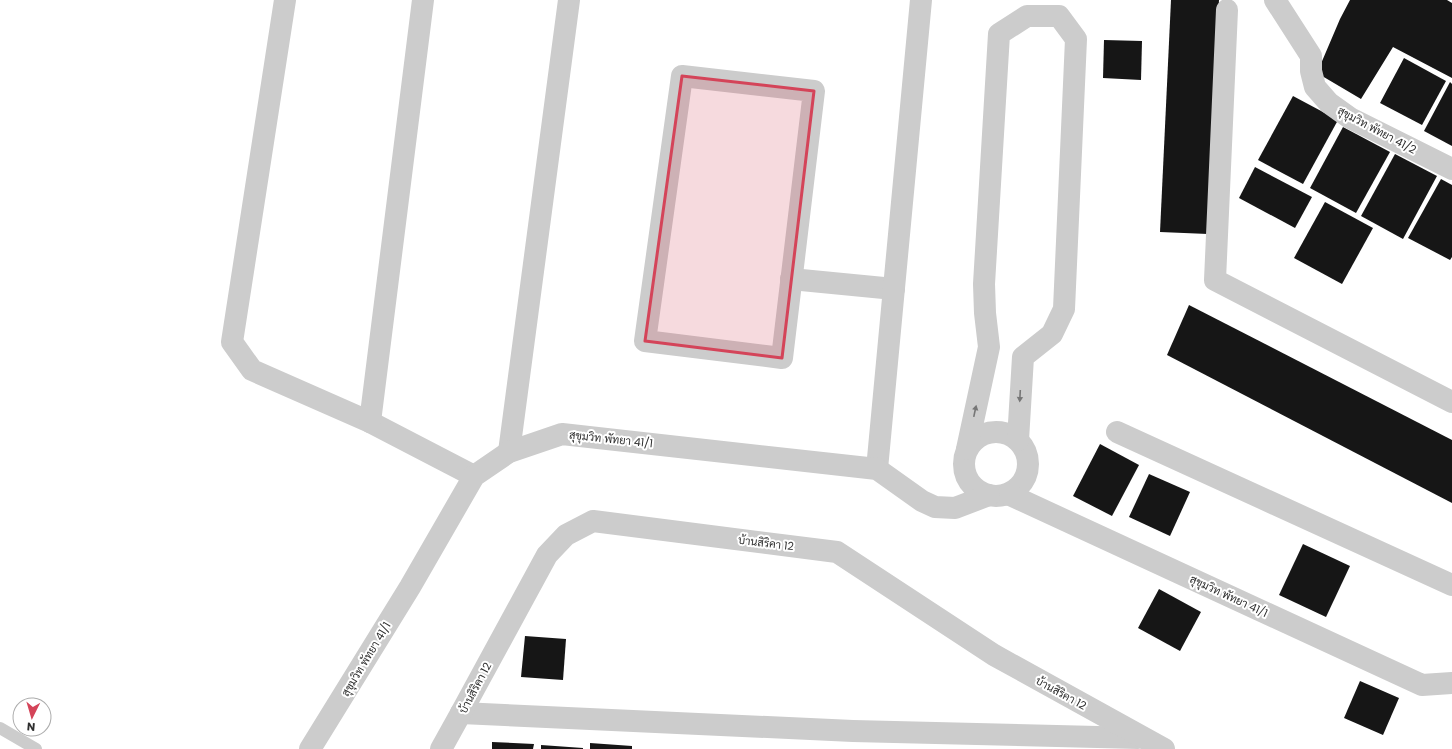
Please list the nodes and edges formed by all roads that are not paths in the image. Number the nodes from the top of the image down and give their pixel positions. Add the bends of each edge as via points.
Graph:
1 (286, 0) edge
2 (423, 0) edge
3 (569, 0) edge
4 (921, 0) edge
5 (1275, 0) edge
6 (1227, 10) dead end
7 (1452, 169) edge
8 (791, 279) junction
9 (894, 289) junction
10 (989, 347) junction
11 (1023, 357) junction
12 (1452, 402) edge
13 (370, 422) junction
14 (1117, 432) dead end
15 (1018, 440) junction
16 (967, 449) junction
17 (509, 452) junction
18 (877, 469) junction
19 (474, 476) junction
20 (998, 495) junction
21 (1452, 585) edge
22 (1452, 683) edge
23 (462, 713) junction
24 (0, 728) edge
25 (1141, 738) junction
26 (852, 740) edge
27 (36, 749) edge
28 (310, 749) edge
29 (441, 749) edge
30 (1164, 749) edge

1 - 13 street via 232,342 252,370
2 - 13 street
3 - 17 street
4 - 9 street
5 - 7 street, สุขุมวิท พัทยา 41/2 via 1311,56 1314,87 1329,103 1350,118
6 - 12 street via 1215,280
8 - 8 street via 782,358 645,341 682,76 814,91
8 - 9 street
9 - 18 street
10 - 11 street
10 - 11 street via 984,284 999,34 1027,16 1060,16 1076,39 1064,310 1052,334
16 -> 10 street
11 -> 15 street
13 - 19 street
14 - 21 street
15 - 16 street via 1005,433 990,432 976,438
15 - 20 street via 1027,456 1026,474 1016,489
16 - 20 street via 964,463 966,478 980,492
17 - 18 street, สุขุมวิท พัทยา 41/1 via 562,434
17 - 19 street, สุขุมวิท พัทยา 41/1
18 - 20 street, สุขุมวิท พัทยา 41/1 via 922,501 935,507 956,508
19 - 28 street, สุขุมวิท พัทยา 41/1 via 410,587
20 - 22 street, สุขุมวิท พัทยา 41/1 via 1422,685
23 - 25 street, บ้านสิริคา 12 via 547,554 566,535 593,522 837,552 994,655
23 - 26 street
23 - 29 street, บ้านสิริคา 12
24 - 27 lane
25 - 26 street
25 - 30 street, บ้านสิริคา 12

